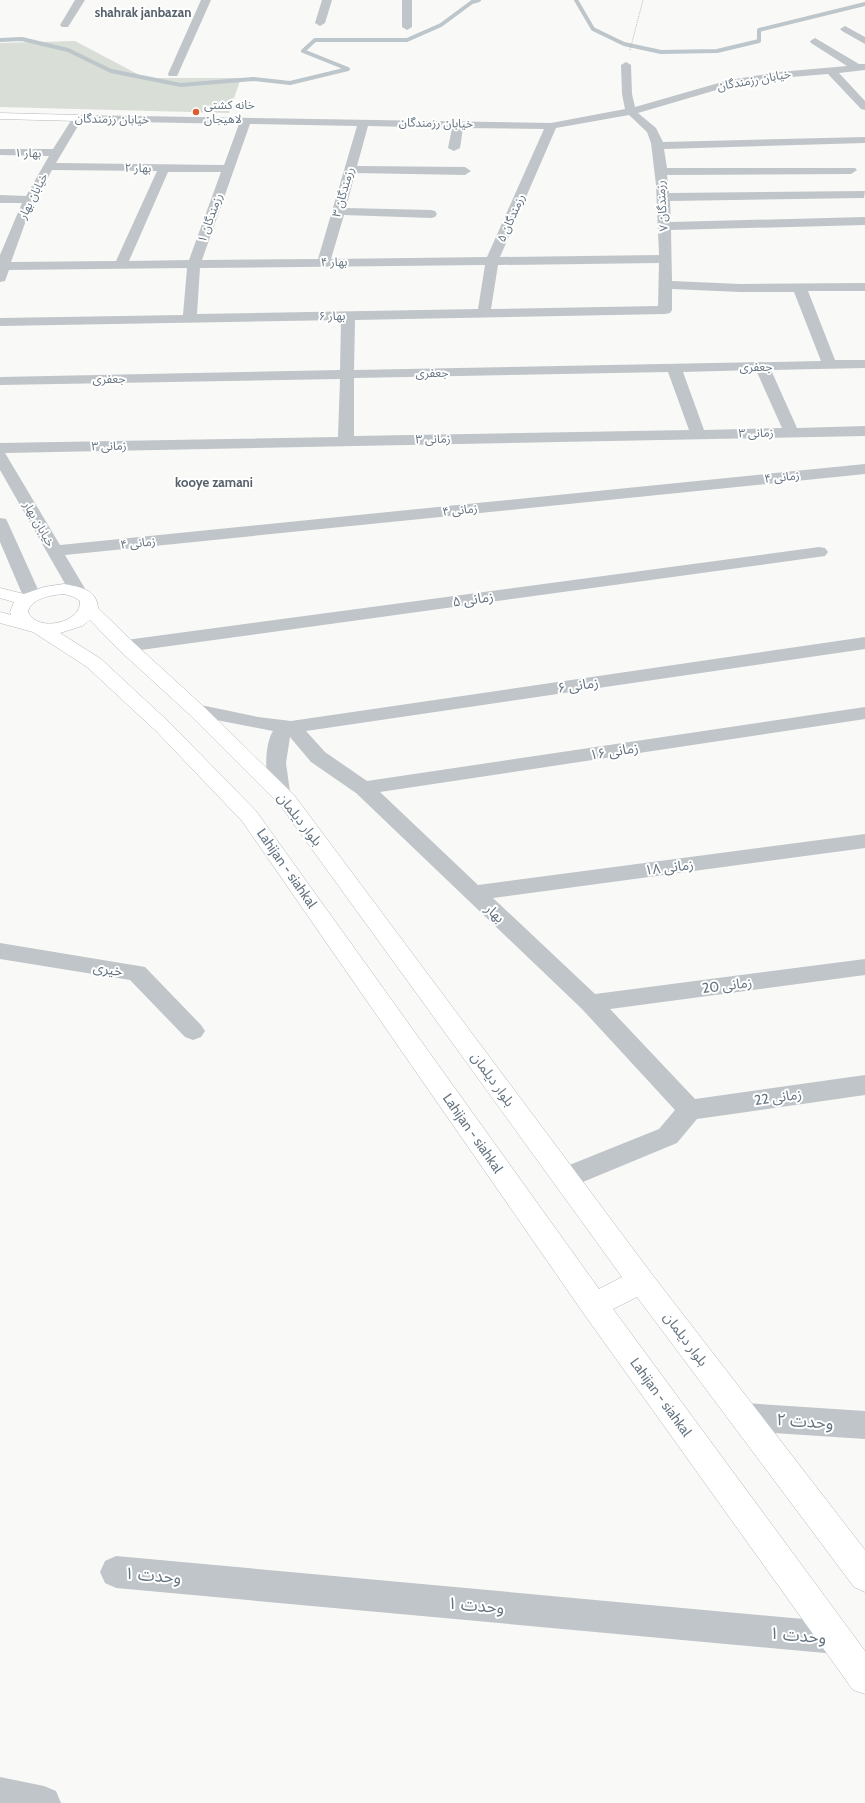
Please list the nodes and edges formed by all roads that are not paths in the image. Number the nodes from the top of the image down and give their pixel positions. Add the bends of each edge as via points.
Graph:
1 (80, 0) edge
2 (206, 0) edge
3 (327, 0) edge
4 (407, 0) edge
5 (320, 23) dead end
6 (65, 25) dead end
7 (408, 27) dead end
8 (845, 29) dead end
9 (815, 41) dead end
10 (865, 42) edge
11 (626, 65) dead end
12 (860, 67) edge
13 (830, 69) junction
14 (173, 74) dead end
15 (865, 107) edge
16 (632, 111) junction
17 (0, 116) edge
18 (78, 118) junction
19 (246, 120) junction
20 (364, 122) junction
21 (458, 124) junction
22 (551, 126) junction
23 (865, 140) edge
24 (657, 146) junction
25 (454, 148) dead end
26 (0, 152) edge
27 (56, 153) junction
28 (48, 166) junction
29 (164, 168) junction
30 (228, 169) junction
31 (350, 169) junction
32 (851, 170) dead end
33 (465, 171) dead end
34 (660, 172) junction
35 (864, 194) edge
36 (663, 197) junction
37 (0, 198) edge
38 (31, 200) junction
39 (338, 211) junction
40 (431, 214) dead end
41 (865, 221) edge
42 (664, 226) junction
43 (665, 259) junction
44 (492, 260) junction
45 (324, 262) junction
46 (194, 263) junction
47 (121, 264) junction
48 (2, 272) edge
49 (665, 285) junction
50 (799, 287) junction
51 (865, 287) edge
52 (665, 310) joint
53 (484, 313) junction
54 (348, 316) junction
55 (190, 318) junction
56 (0, 322) edge
57 (830, 365) junction
58 (762, 366) junction
59 (674, 368) junction
60 (861, 368) edge
61 (346, 374) junction
62 (0, 381) edge
63 (865, 431) edge
64 (791, 432) junction
65 (698, 434) junction
66 (346, 441) junction
67 (0, 448) edge
68 (0, 456) edge
69 (865, 469) edge
70 (0, 523) edge
71 (55, 551) junction
72 (819, 552) dead end
73 (0, 594) edge
74 (29, 598) junction
75 (84, 601) junction
76 (0, 617) edge
77 (34, 627) junction
78 (865, 643) edge
79 (126, 646) junction
80 (196, 710) junction
81 (865, 713) edge
82 (291, 727) junction
83 (363, 788) junction
84 (280, 792) junction
85 (865, 842) edge
86 (473, 893) junction
87 (0, 951) edge
88 (865, 967) edge
89 (590, 1003) junction
90 (193, 1031) dead end
91 (865, 1085) edge
92 (690, 1110) junction
93 (566, 1178) junction
94 (641, 1280) junction
95 (594, 1305) junction
96 (745, 1417) junction
97 (865, 1425) edge
98 (116, 1572) dead end
99 (865, 1576) edge
100 (836, 1638) junction
101 (865, 1678) edge
102 (0, 1794) edge
103 (44, 1803) edge

1 - 6 street
2 - 14 street
3 - 5 street
4 - 7 street
8 - 10 street
9 - 12 street
11 - 16 street via 627,91
12 - 13 street, خیابان رزمندگان
13 - 15 street
13 - 16 street, خیابان رزمندگان via 730,83
16 - 22 street, خیابان رزمندگان
16 - 24 street, رزمندگان ۷ via 651,128
17 - 18 main road, خیابان رزمندگان
18 - 19 street, خیابان رزمندگان
18 - 27 street, خیابان بهار
19 - 20 street, خیابان رزمندگان
19 - 30 street, رزمندگان ۱
20 - 21 street, خیابان رزمندگان
20 - 31 street, رزمندگان ۳
21 - 22 street, خیابان رزمندگان
21 - 25 street
22 - 44 street, رزمندگان ۵
23 - 24 street
24 - 34 street, رزمندگان ۷
26 - 27 street, بهار ۱
27 - 28 street, خیابان بهار
28 - 29 street, بهار ۲
28 - 38 street, خیابان بهار
29 - 30 street, بهار ۲
29 - 47 street
30 - 46 street, رزمندگان ۱
31 - 33 street
31 - 39 street, رزمندگان ۳
32 - 34 street
34 - 36 street, رزمندگان ۷
35 - 36 street
36 - 42 street, رزمندگان ۷
37 - 38 street
38 - 48 street, خیابان بهار via 21,219
39 - 40 street
39 - 45 street, رزمندگان ۳
41 - 42 street
42 - 43 street, رزمندگان ۷
43 - 44 street, بهار ۴
43 - 49 street, رزمندگان ۷
44 - 45 street, بهار ۴
44 - 53 street, رزمندگان ۵
45 - 46 street, بهار ۴
46 - 47 street, بهار ۴
46 - 55 street, رزمندگان ۱
47 - 48 street, بهار ۴
49 - 50 street
49 - 52 street, رزمندگان ۷
50 - 51 street
50 - 57 street
52 - 53 street, بهار ۶
53 - 54 street, بهار ۶
54 - 55 street, بهار ۶
54 - 61 street
55 - 56 street, بهار ۶
57 - 58 street, جعفری
57 - 60 street, جعفری
58 - 59 street, جعفری
58 - 64 street
59 - 61 street, جعفری
59 - 65 street
61 - 62 street, جعفری
61 - 66 street
63 - 64 street, زمانی ۳
64 - 65 street, زمانی ۳
65 - 66 street, زمانی ۳
66 - 67 street, زمانی ۳
68 - 71 street, خیابان بهار
69 - 71 street, زمانی ۴
70 - 74 street
71 - 75 street, خیابان بهار
72 - 79 street, زمانی ۵
73 - 74 main road
74 - 75 main road via 56,589
74 - 77 main road via 19,613 22,620
75 - 77 main road via 85,616 81,619 65,627
75 - 79 main road, بلوار دیلمان
76 - 77 main road
77 - 95 main road, Lahijan - siahkal via 94,663 163,727 249,816
78 - 82 street, زمانی ۶
79 - 80 main road, بلوار دیلمان
80 - 82 street, زمانی ۶
80 - 84 main road, بلوار دیلمان
81 - 83 street, زمانی ۱۶
82 - 83 street, بهار via 318,757
82 - 84 street via 280,735 276,762
83 - 86 street, بهار
84 - 93 main road, بلوار دیلمان
85 - 86 street, زمانی ۱۸
86 - 89 street, بهار
87 - 90 street, خیری via 137,973
88 - 89 street, زمانی 20
89 - 92 street, بهار
91 - 92 street, زمانی 22
92 - 93 street via 668,1136
93 - 94 main road, بلوار دیلمان
94 - 95 main road
94 - 96 main road, بلوار دیلمان
95 - 100 main road, Lahijan - siahkal
96 - 97 street, وحدت ۲
96 - 99 main road, بلوار دیلمان
98 - 100 street, وحدت ۱
100 - 101 main road, Lahijan - siahkal
102 - 103 street

